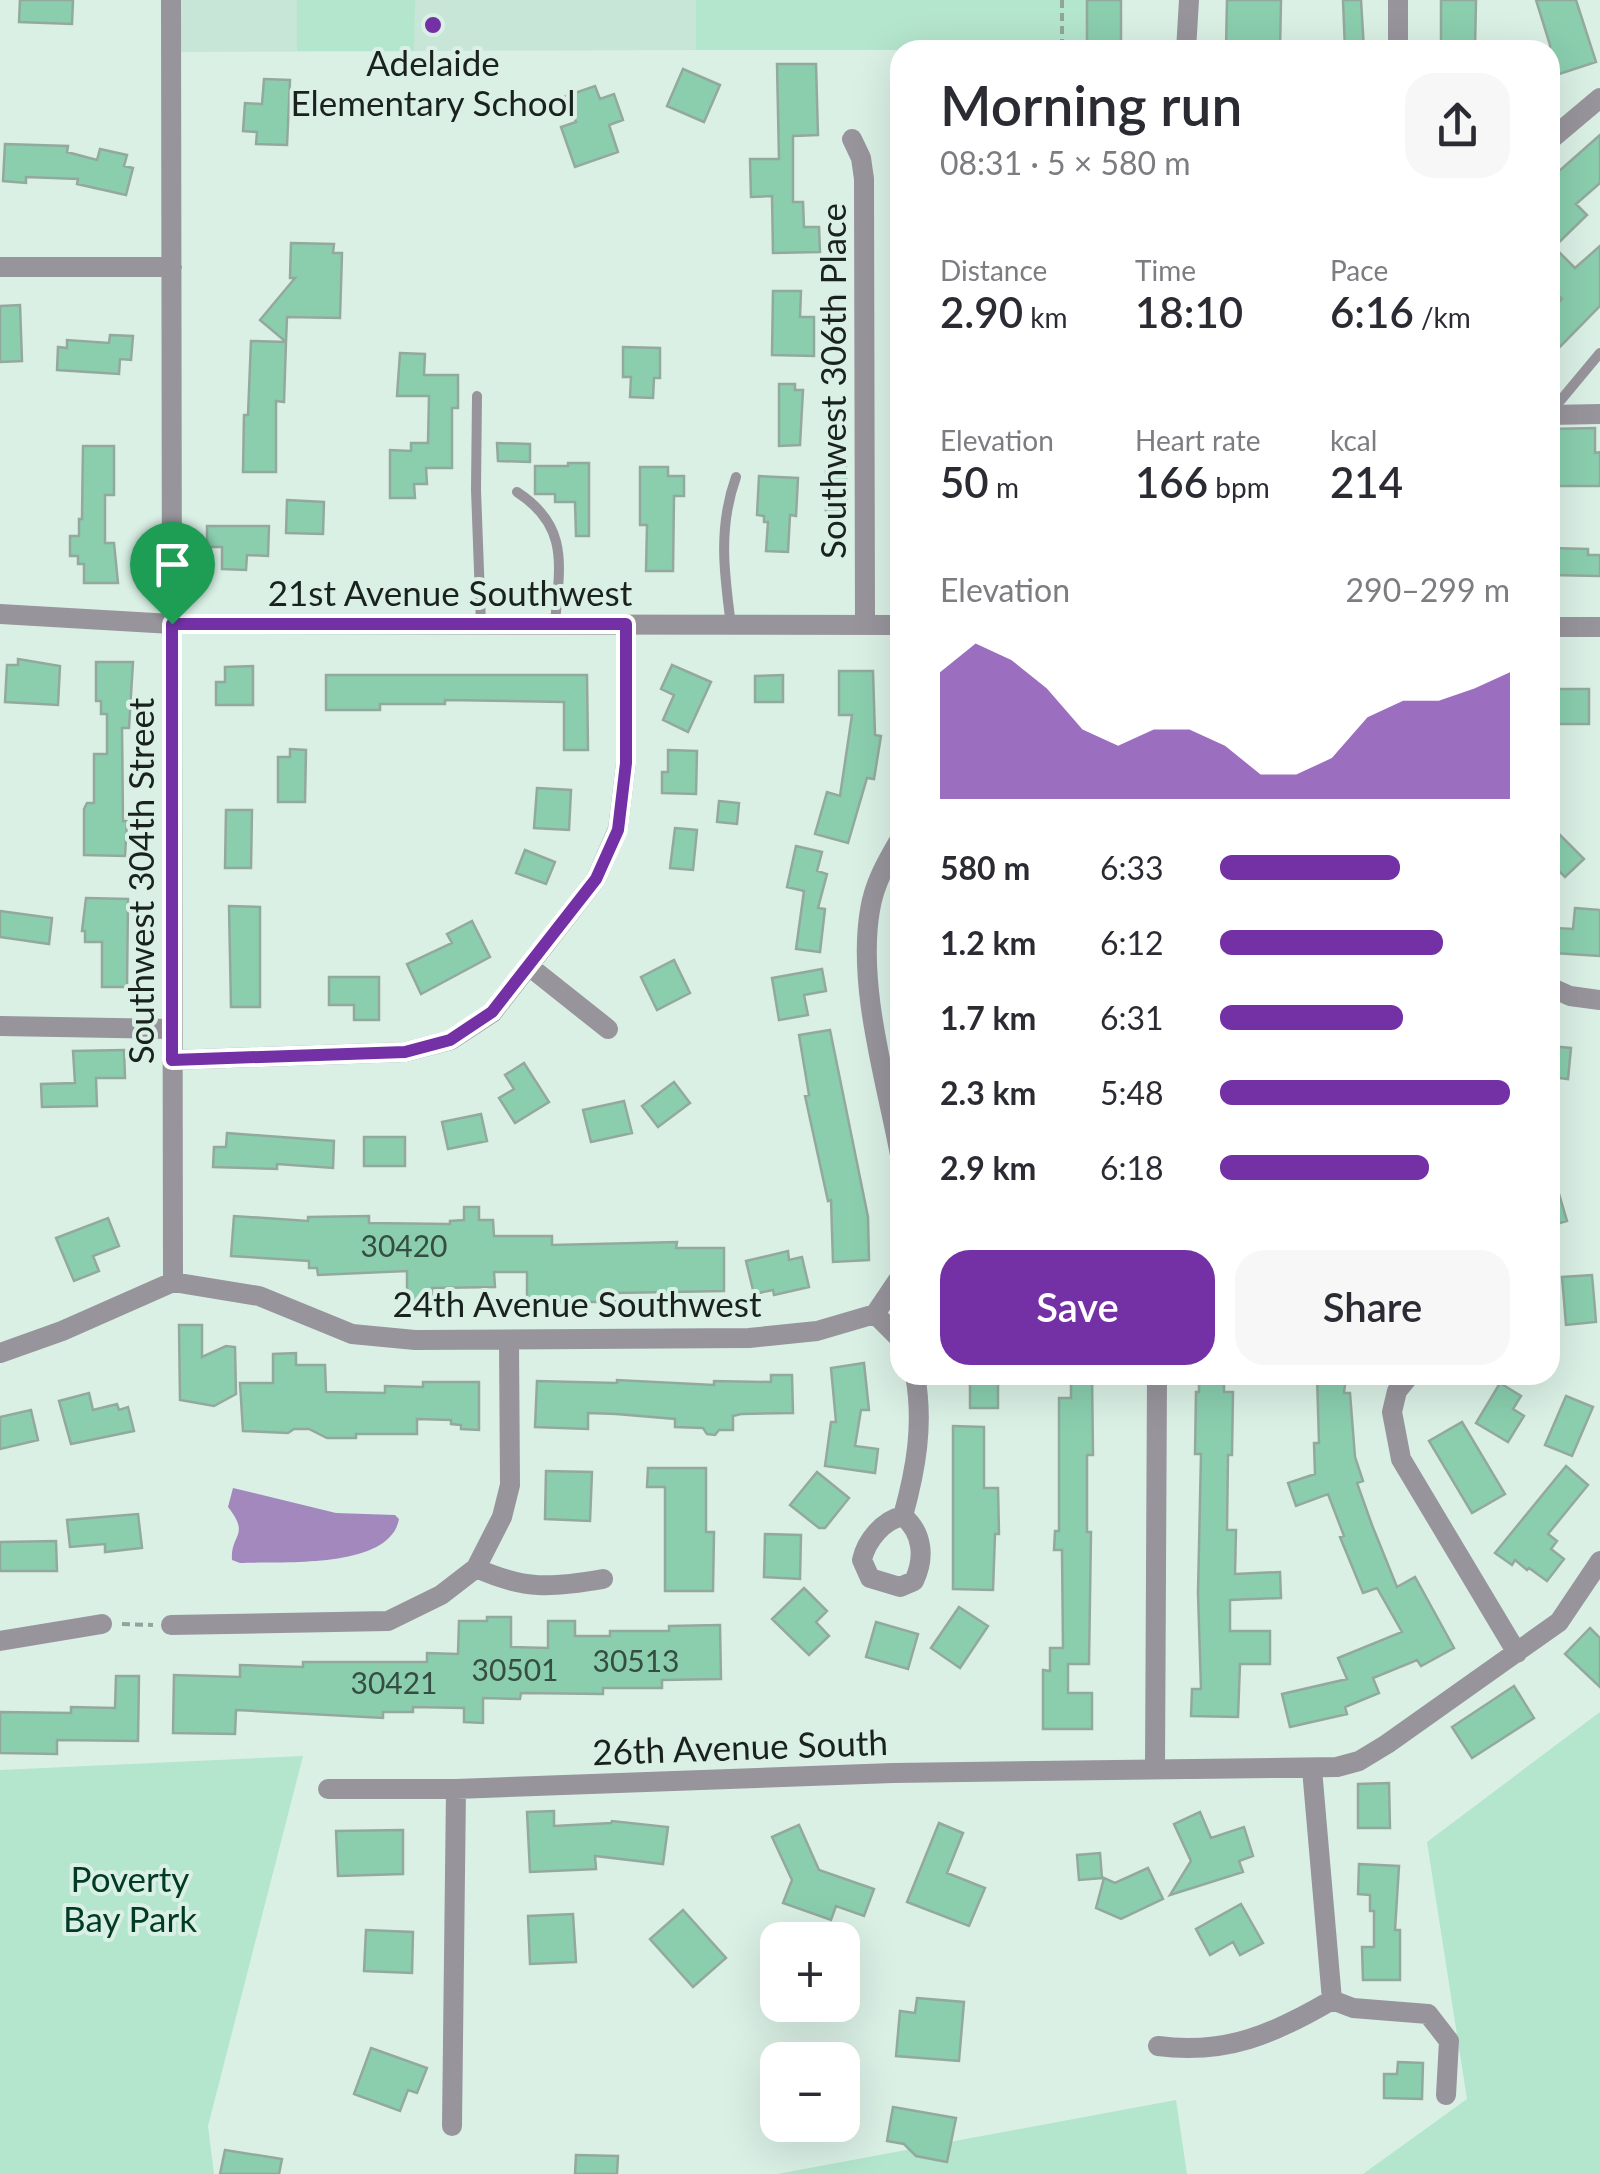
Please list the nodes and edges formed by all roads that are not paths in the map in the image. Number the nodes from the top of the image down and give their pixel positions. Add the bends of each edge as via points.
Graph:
1 (171, 0) edge
2 (1189, 0) edge
3 (1398, 0) edge
4 (1187, 40) edge
5 (1398, 40) edge
6 (1600, 98) edge
7 (1560, 132) edge
8 (852, 138) dead end
9 (172, 266) junction
10 (0, 267) edge
11 (1600, 353) edge
12 (477, 396) dead end
13 (1560, 402) edge
14 (1560, 414) edge
15 (1600, 414) edge
16 (736, 477) dead end
17 (517, 492) dead end
18 (0, 614) edge
19 (172, 624) junction
20 (481, 624) junction
21 (555, 624) junction
22 (626, 624) junction
23 (731, 624) junction
24 (865, 625) junction
25 (890, 625) edge
26 (1600, 626) edge
27 (1560, 627) edge
28 (890, 858) edge
29 (530, 967) junction
30 (1560, 992) edge
31 (1600, 1000) edge
32 (0, 1026) edge
33 (172, 1029) junction
34 (608, 1029) dead end
35 (172, 1060) junction
36 (890, 1103) edge
37 (173, 1282) junction
38 (890, 1292) edge
39 (875, 1314) junction
40 (890, 1329) edge
41 (509, 1342) junction
42 (0, 1353) edge
43 (916, 1385) edge
44 (1158, 1385) edge
45 (1402, 1385) edge
46 (903, 1516) dead end
47 (1600, 1561) edge
48 (476, 1568) junction
49 (604, 1579) dead end
50 (102, 1624) road end
51 (170, 1625) road end
52 (0, 1641) edge
53 (1517, 1654) junction
54 (1155, 1768) junction
55 (1312, 1768) junction
56 (328, 1789) dead end
57 (456, 1789) junction
58 (1332, 2000) junction
59 (1158, 2046) dead end
60 (1446, 2095) dead end
61 (452, 2126) dead end

1 - 9 street, Southwest 304th Street
2 - 4 street
3 - 5 street
6 - 7 street
8 - 24 street, Southwest 306th Place via 864,178
9 - 10 street
9 - 19 street, Southwest 304th Street
11 - 13 lane
12 - 20 lane
14 - 15 street
16 - 23 lane via 722,546
17 - 21 lane via 539,506 558,540
18 - 19 street, 21st Avenue Southwest
19 - 20 street, 21st Avenue Southwest
19 - 33 street, Southwest 304th Street
20 - 21 street, 21st Avenue Southwest
21 - 22 street, 21st Avenue Southwest
22 - 23 street, 21st Avenue Southwest
22 - 29 street via 626,763 618,830 596,879
23 - 24 street, 21st Avenue Southwest
24 - 25 street, 21st Avenue Southwest
26 - 27 street
28 - 36 street via 870,910 867,960
29 - 34 street
29 - 35 street via 492,1012 460,1036 426,1048
30 - 31 street
32 - 33 street
33 - 35 street, Southwest 304th Street
35 - 37 street, Southwest 304th Street
37 - 41 street, 24th Avenue Southwest via 260,1296 368,1337
37 - 42 street
38 - 39 street
39 - 40 street
39 - 41 street, 24th Avenue Southwest via 817,1331 749,1338
41 - 48 street via 510,1486
43 - 46 street via 918,1452
44 - 54 street
45 - 53 street via 1392,1412 1402,1458
47 - 53 street, 26th Avenue South via 1559,1622
48 - 49 street via 520,1586
48 - 51 street via 441,1595 388,1621
50 - 52 street
53 - 55 street, 26th Avenue South via 1359,1761
54 - 55 street, 26th Avenue South
54 - 57 street, 26th Avenue South
55 - 58 street
56 - 57 street, 26th Avenue South
57 - 61 street
58 - 59 street via 1248,2041 1192,2050
58 - 60 street via 1428,2014 1449,2041

